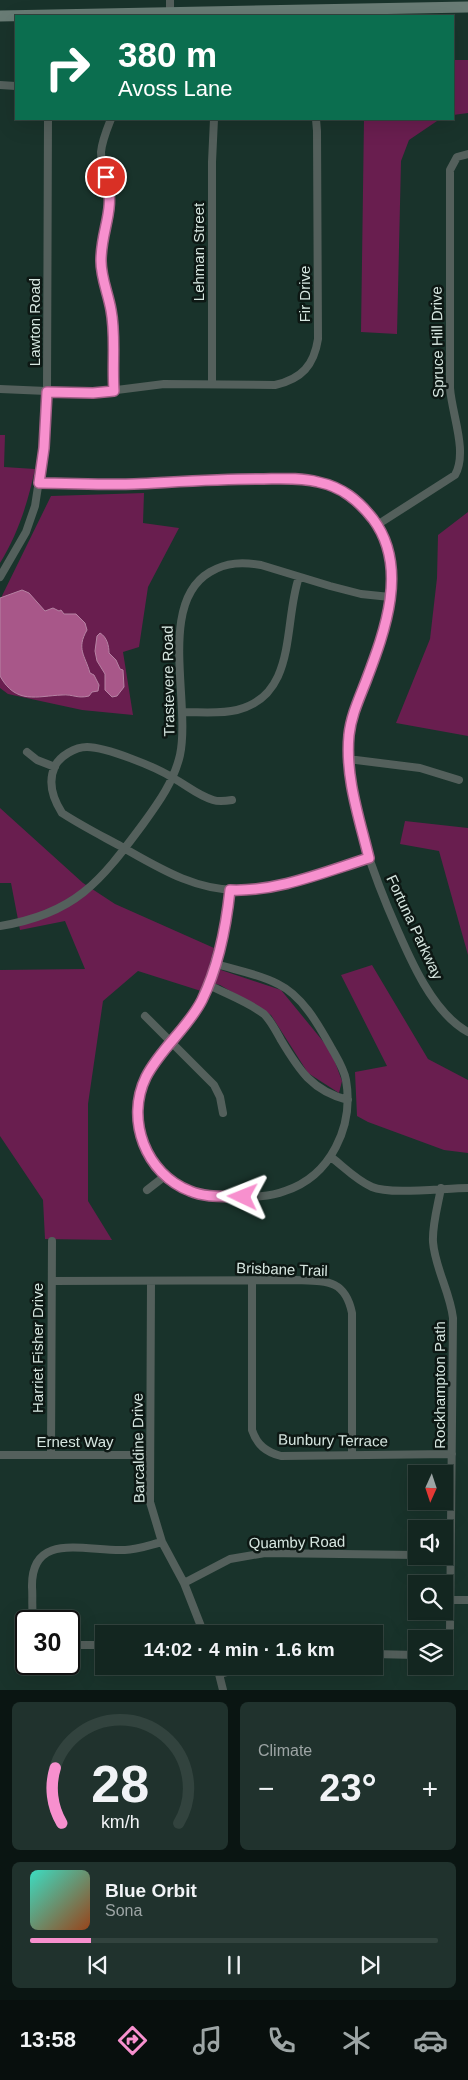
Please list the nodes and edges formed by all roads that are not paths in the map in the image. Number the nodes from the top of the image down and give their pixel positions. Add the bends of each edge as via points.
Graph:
1 (170, 0) edge
2 (468, 7) edge
3 (170, 12) junction
4 (252, 13) edge
5 (79, 15) edge
6 (0, 16) edge
7 (15, 16) edge
8 (0, 85) edge
9 (15, 86) edge
10 (48, 120) edge
11 (111, 120) edge
12 (214, 120) edge
13 (316, 120) edge
14 (468, 154) edge
15 (212, 384) junction
16 (0, 389) edge
17 (114, 391) junction
18 (47, 392) junction
19 (39, 483) junction
20 (377, 525) junction
21 (0, 577) edge
22 (299, 577) junction
23 (390, 597) junction
24 (184, 712) junction
25 (27, 752) dead end
26 (348, 759) junction
27 (54, 766) junction
28 (173, 777) junction
29 (459, 780) dead end
30 (232, 800) dead end
31 (124, 849) junction
32 (369, 858) junction
33 (230, 890) junction
34 (0, 926) edge
35 (216, 964) junction
36 (209, 985) junction
37 (145, 1016) dead end
38 (468, 1032) edge
39 (171, 1043) junction
40 (348, 1100) junction
41 (223, 1113) dead end
42 (331, 1157) junction
43 (165, 1176) junction
44 (441, 1188) junction
45 (468, 1188) edge
46 (147, 1190) dead end
47 (52, 1241) dead end
48 (52, 1281) junction
49 (151, 1282) junction
50 (252, 1282) junction
51 (352, 1454) junction
52 (452, 1454) junction
53 (0, 1455) edge
54 (50, 1455) junction
55 (150, 1455) junction
56 (449, 1520) edge
57 (162, 1542) junction
58 (408, 1555) edge
59 (184, 1583) junction
60 (453, 1600) edge
61 (468, 1600) edge
62 (34, 1610) edge
63 (200, 1625) edge
64 (80, 1644) edge
65 (95, 1645) edge
66 (383, 1654) edge
67 (408, 1655) edge
68 (220, 1675) edge
69 (222, 1690) edge

1 - 3 street
2 - 4 street
3 - 4 street
3 - 5 street
6 - 7 street
8 - 9 street
10 - 18 street, Lawton Road
11 - 17 street via 101,152 111,206 101,262 113,326
12 - 15 street, Lehman Street
13 - 15 street, Fir Drive via 318,339 314,359 300,374 275,385
14 - 20 street, Spruce Hill Drive via 457,157 450,170 450,388 461,461 454,475
15 - 17 street, Fir Drive via 164,384
16 - 18 street, Fir Drive
17 - 18 street, Fir Drive
18 - 19 street, Lawton Road
19 - 20 street, Fortuna Parkway via 132,484 282,478 317,481 350,494
19 - 21 street, Lawton Road via 26,532
20 - 23 street, Fortuna Parkway via 391,560
22 - 23 street, Trastevere Road via 361,594
22 - 24 street via 293,594 282,668 268,691 255,702 238,709
22 - 24 street, Trastevere Road via 261,564 231,563 216,568 195,584 182,610 180,630
23 - 26 street, Fortuna Parkway via 380,643 352,717
24 - 28 street, Trastevere Road via 183,738
25 - 27 street
26 - 29 street via 420,768
26 - 32 street, Fortuna Parkway via 354,802
27 - 28 street via 74,750 98,748
27 - 31 street via 51,788 62,813
28 - 30 street via 193,792 216,801
28 - 31 street, Trastevere Road
31 - 33 street via 180,878
31 - 34 street, Trastevere Road via 89,890 74,900 49,914
32 - 33 street via 266,888
32 - 38 street, Fortuna Parkway via 415,966 447,1017
33 - 35 street via 226,928
35 - 36 street
35 - 40 street via 279,984 298,1000 342,1068
36 - 39 street via 196,1010
36 - 40 street via 264,1014 310,1082
37 - 39 street
39 - 41 street via 214,1085
39 - 43 street via 146,1077 138,1108 142,1142 151,1160
40 - 42 street via 344,1128
42 - 43 street via 307,1181 266,1196 201,1194 184,1189
42 - 44 street via 374,1188 387,1191
43 - 46 street
44 - 45 street
44 - 52 street, Rockhampton Path via 433,1240 453,1318
47 - 48 street, Harriet Fisher Drive
48 - 49 street, Brisbane Trail
48 - 54 street, Harriet Fisher Drive
49 - 50 street, Brisbane Trail
49 - 55 street, Barcaldine Drive
50 - 51 street, Brisbane Trail via 296,1280 331,1283 347,1295 352,1314
50 - 51 street, Bunbury Terrace via 252,1430 256,1440 281,1456
51 - 52 street, Bunbury Terrace
52 - 56 street, Rockhampton Path
53 - 54 street, Ernest Way
54 - 55 street, Ernest Way
55 - 57 street, Barcaldine Drive via 150,1502
57 - 59 street, Barcaldine Drive
57 - 62 street via 126,1550 65,1548 49,1551 38,1558 32,1573
58 - 59 street, Quamby Road via 266,1553 230,1559
59 - 63 street, Barcaldine Drive
60 - 61 street
64 - 65 street
66 - 67 street
68 - 69 street

